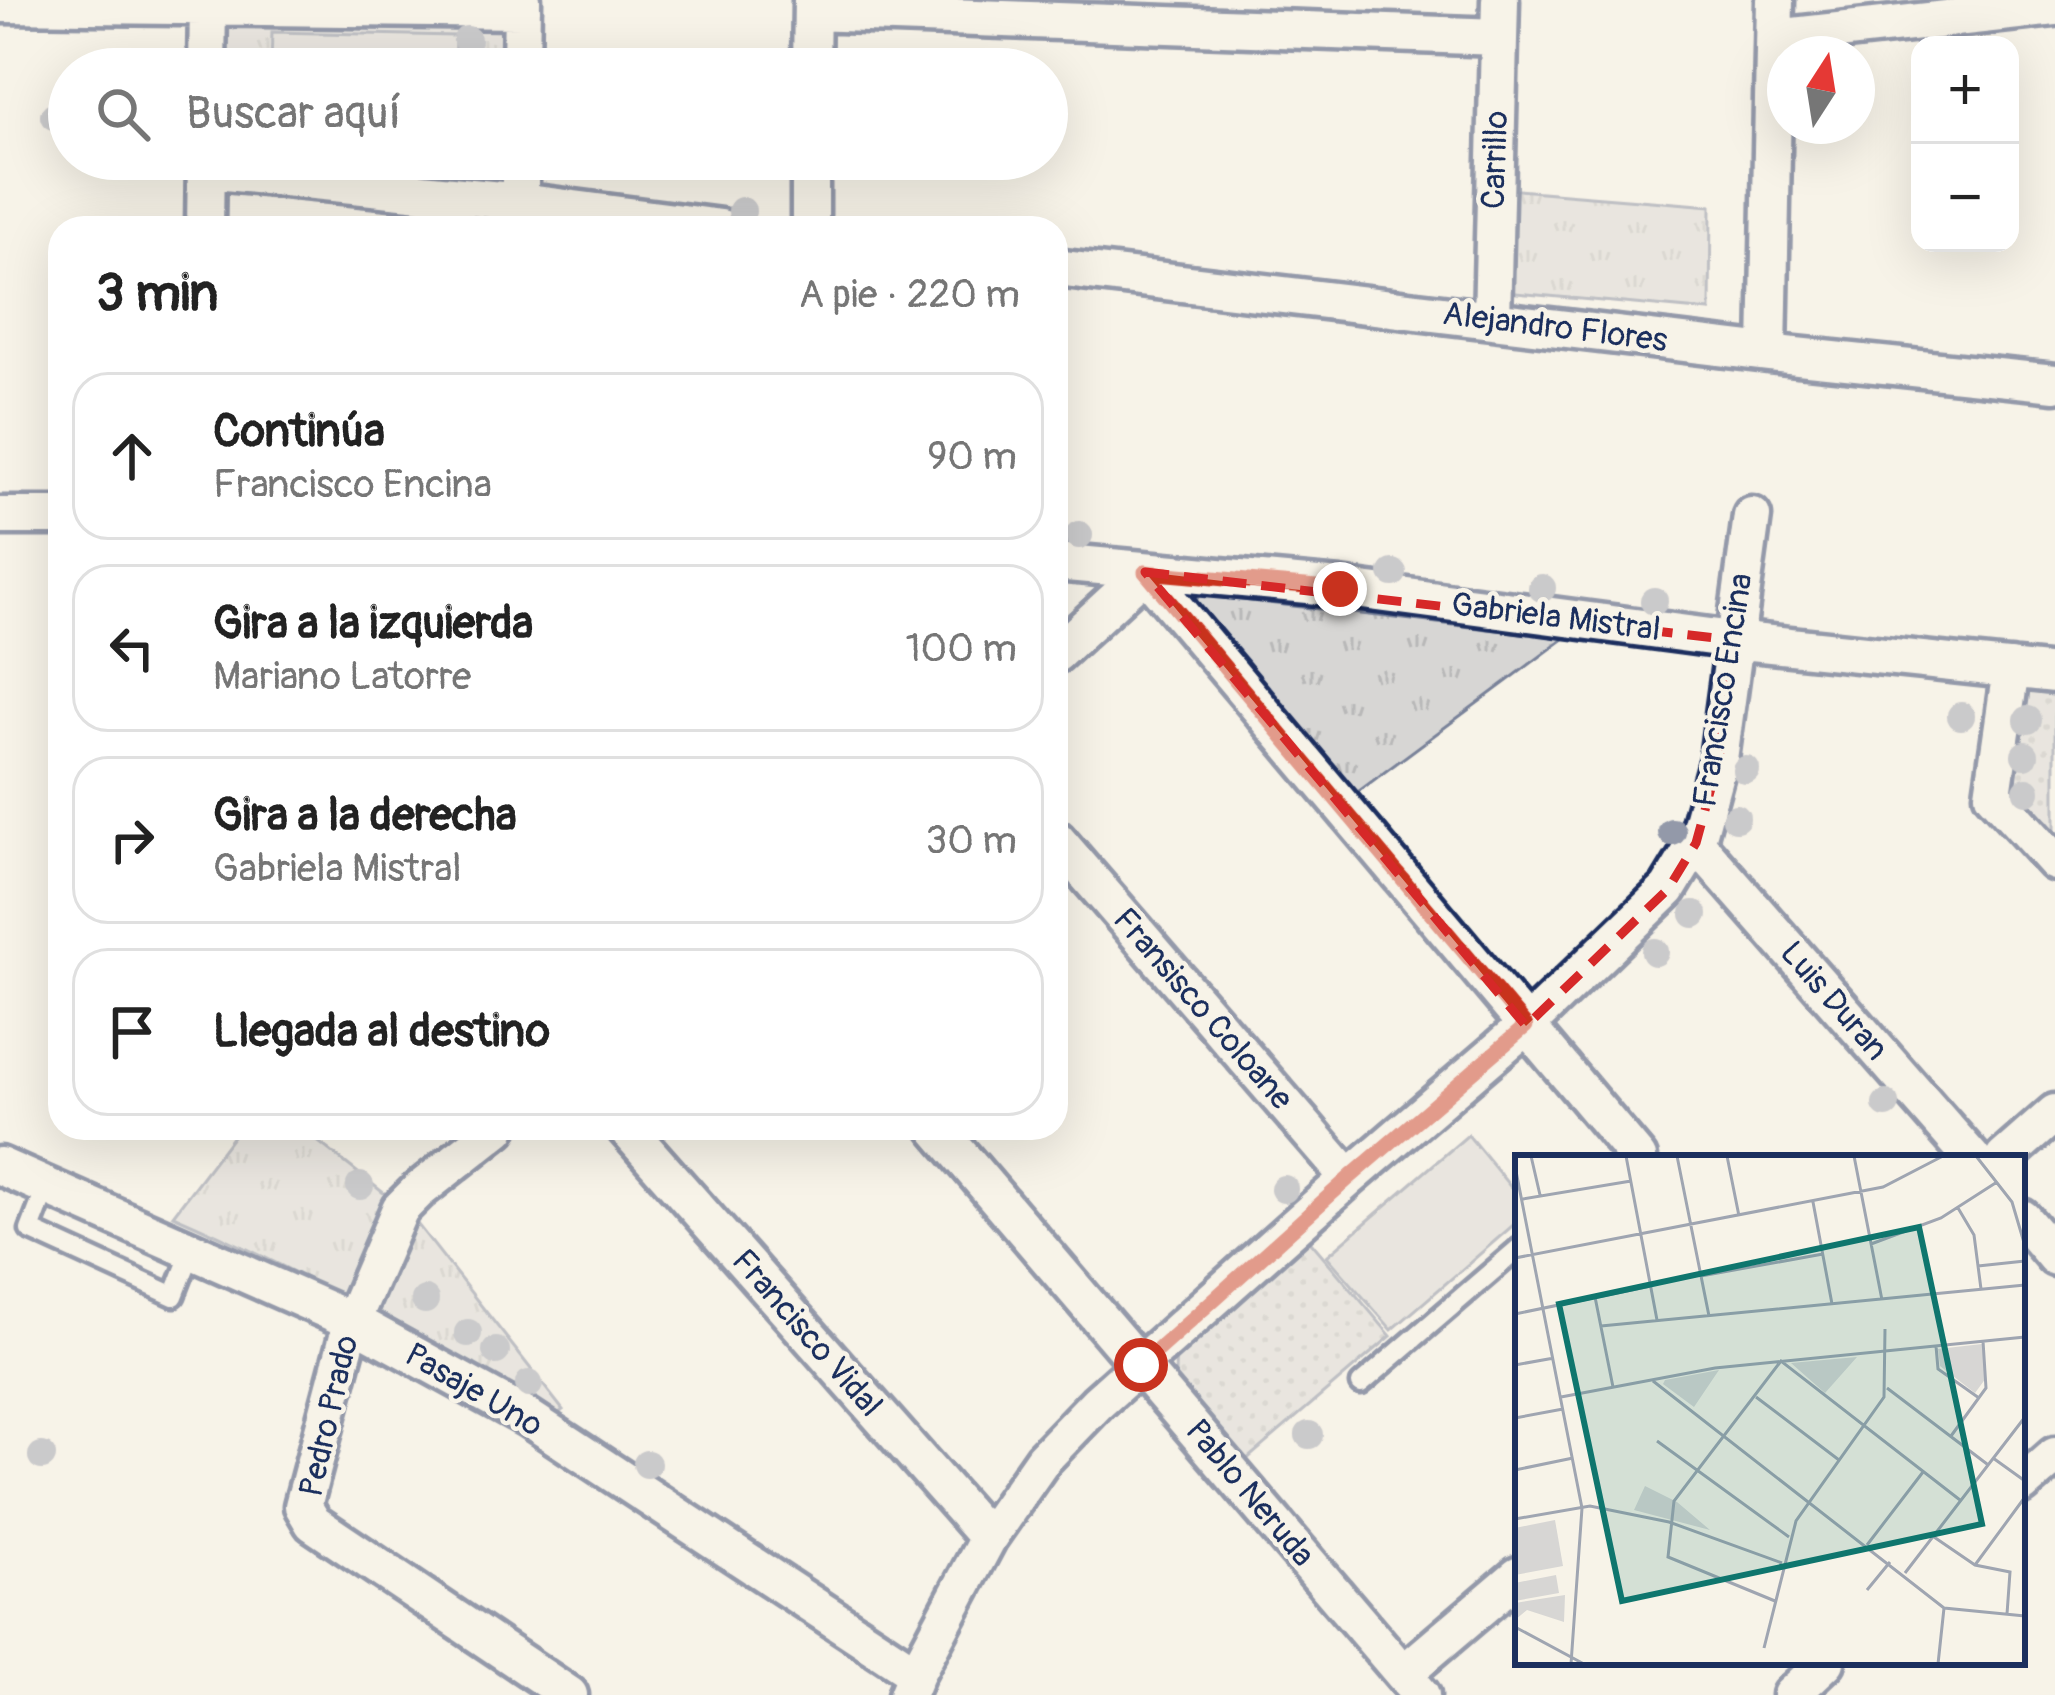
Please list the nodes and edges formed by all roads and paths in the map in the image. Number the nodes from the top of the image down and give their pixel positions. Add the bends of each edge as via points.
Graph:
1 (1500, 0) edge
2 (1775, 0) edge
3 (0, 4) edge
4 (522, 5) edge
5 (208, 6) junction
6 (812, 6) edge
7 (2055, 7) edge
8 (1775, 36) edge
9 (1793, 36) edge
10 (1499, 37) junction
11 (207, 48) edge
12 (521, 48) edge
13 (811, 48) edge
14 (1773, 144) edge
15 (206, 180) edge
16 (333, 180) edge
17 (520, 180) edge
18 (810, 180) edge
19 (520, 202) junction
20 (205, 216) edge
21 (628, 216) edge
22 (809, 216) edge
23 (1068, 269) edge
24 (1492, 320) junction
25 (1768, 353) junction
26 (2055, 383) edge
27 (0, 516) edge
28 (48, 516) edge
29 (1752, 517) dead end
30 (1068, 563) edge
31 (1145, 572) junction
32 (1733, 640) junction
33 (1068, 643) edge
34 (2011, 669) junction
35 (2055, 674) edge
36 (1696, 844) junction
37 (1068, 853) edge
38 (2055, 862) edge
39 (1526, 1026) junction
40 (2055, 1113) edge
41 (483, 1140) edge
42 (637, 1140) edge
43 (947, 1140) edge
44 (1631, 1155) edge
45 (1969, 1155) edge
46 (2008, 1155) edge
47 (0, 1166) edge
48 (1349, 1178) junction
49 (47, 1186) junction
50 (2025, 1221) edge
51 (192, 1250) junction
52 (1515, 1253) edge
53 (2055, 1257) edge
54 (352, 1321) junction
55 (1141, 1365) junction
56 (1361, 1384) dead end
57 (2055, 1456) edge
58 (2025, 1482) edge
59 (988, 1538) junction
60 (1515, 1579) edge
61 (1823, 1665) edge
62 (912, 1684) edge
63 (1412, 1684) edge
64 (569, 1695) edge
65 (1791, 1695) edge

1 - 10 street, Carrillo
2 - 8 street
3 - 5 street
4 - 5 street
4 - 12 street
5 - 11 street
6 - 10 street
6 - 13 street
7 - 9 street
10 - 24 street, Carrillo
14 - 25 street
15 - 20 street
16 - 19 street
17 - 19 street
18 - 22 street
19 - 21 street
23 - 24 street, Alejandro Flores
24 - 25 street, Alejandro Flores
25 - 26 street, Alejandro Flores
27 - 28 street
29 - 32 street, Francisco Encina
30 - 31 street, Gabriela Mistral
31 - 32 street, Gabriela Mistral
31 - 33 street
31 - 39 street
32 - 34 street, Gabriela Mistral
32 - 36 street, Francisco Encina via 1719,759
34 - 35 street, Gabriela Mistral
34 - 38 street via 1993,794
36 - 39 street, Francisco Encina via 1668,889
36 - 45 street, Luis Duran
37 - 48 street, Fransisco Coloane
39 - 44 street
39 - 48 street, Francisco Encina
40 - 46 street
41 - 54 street, Pedro Prado via 400,1209
42 - 59 street, Francisco Vidal
43 - 55 street, Pablo Neruda
47 - 49 street, Pasaje Uno
48 - 55 street, Francisco Encina
49 - 51 street, Pasaje Uno
49 - 51 lane via 30,1230 174,1296
50 - 53 street
51 - 54 street, Pasaje Uno
52 - 56 lane
54 - 62 street, Pasaje Uno via 527,1417
54 - 64 street, Pedro Prado via 303,1506 313,1523
55 - 59 street, Francisco Encina via 1043,1460
55 - 63 street, Pablo Neruda
57 - 58 street
59 - 62 street, Francisco Encina
60 - 63 street
61 - 65 street

